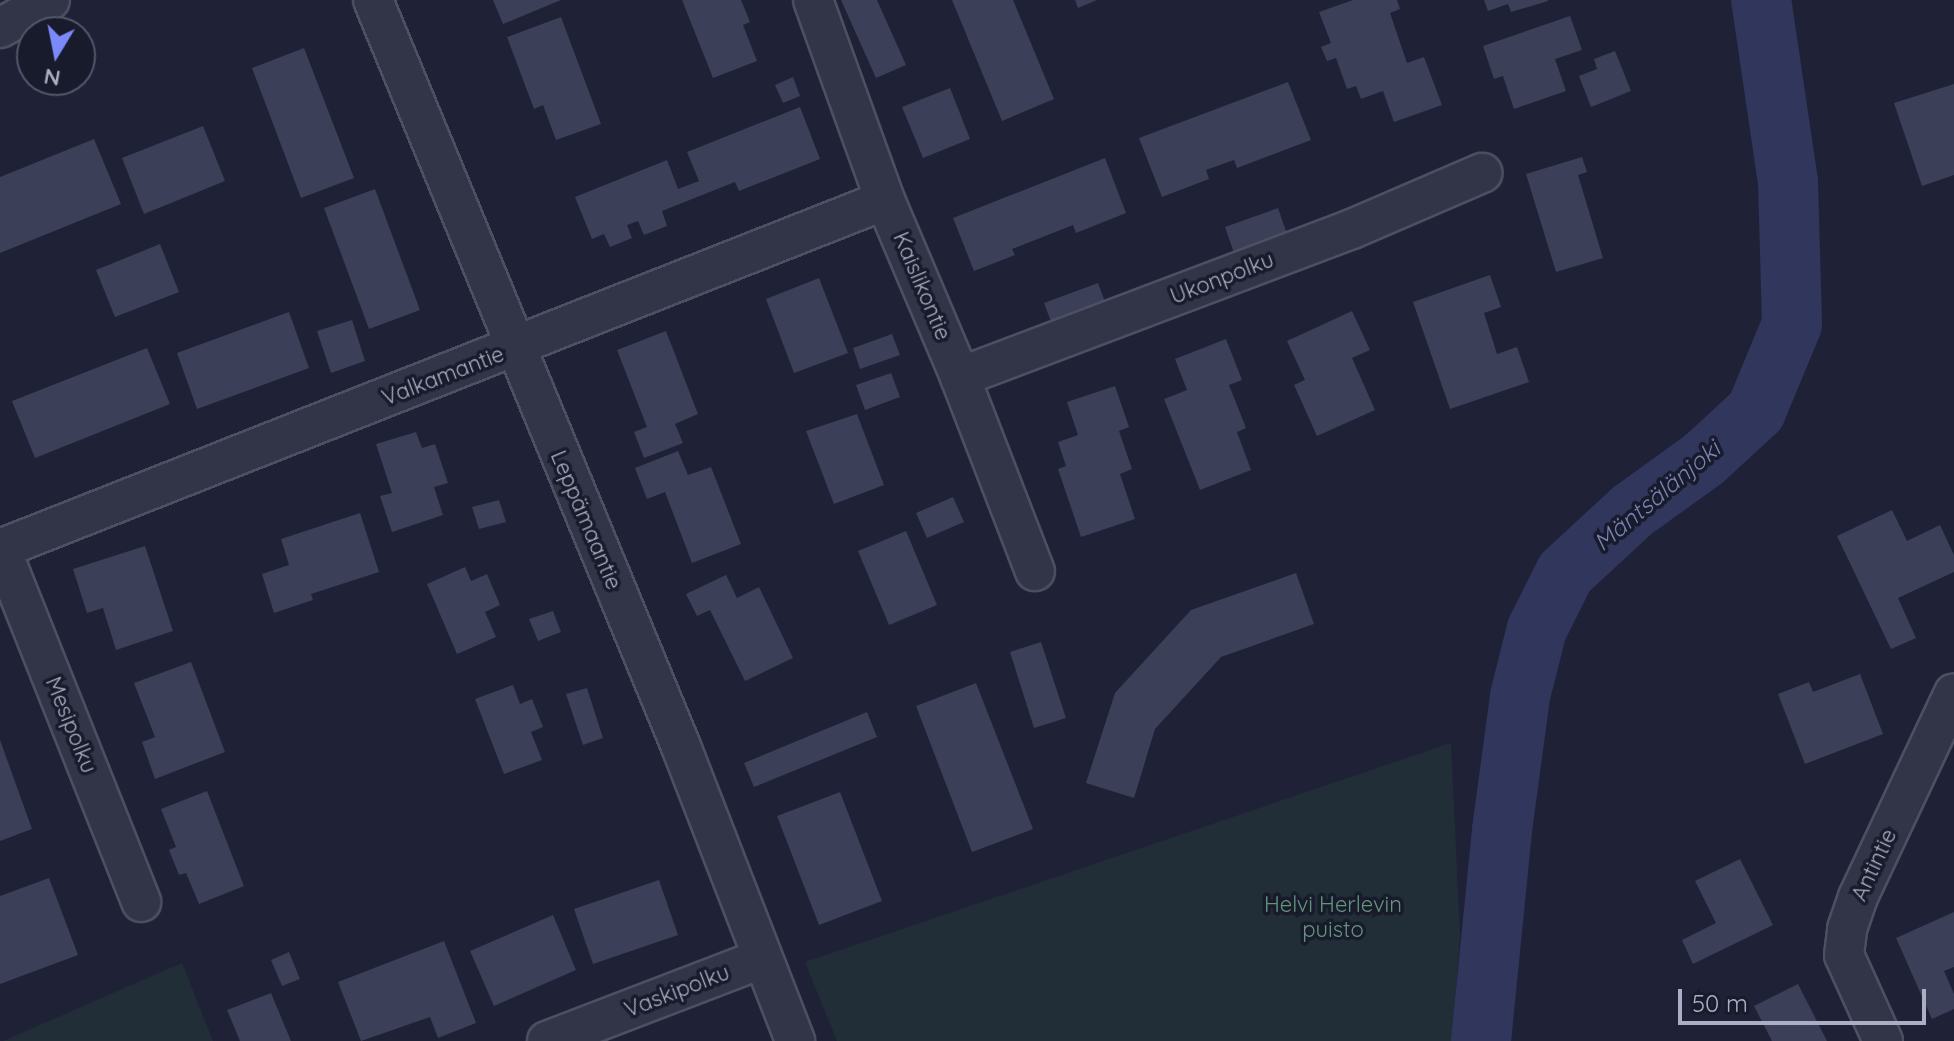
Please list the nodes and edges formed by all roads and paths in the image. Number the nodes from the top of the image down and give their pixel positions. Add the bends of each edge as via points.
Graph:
1 (50, 0) edge
2 (373, 0) edge
3 (813, 0) edge
4 (0, 28) edge
5 (1482, 173) dead end
6 (885, 200) junction
7 (515, 348) junction
8 (960, 377) junction
9 (0, 548) edge
10 (1035, 571) dead end
11 (1954, 693) edge
12 (141, 902) dead end
13 (763, 958) junction
14 (547, 1041) edge
15 (795, 1041) edge
16 (1883, 1041) edge

1 - 4 street
2 - 7 street, Leppämaantie
3 - 6 street, Kaislikontie
5 - 8 street, Ukonpolku via 1352,229
6 - 7 street, Valkamantie
6 - 8 street, Kaislikontie
7 - 9 street, Valkamantie
7 - 13 street, Leppämaantie
8 - 10 street, Kaislikontie
9 - 12 street, Mesipolku
11 - 16 street, Antintie via 1847,929 1844,955
13 - 14 street, Vaskipolku
13 - 15 street, Leppämaantie

